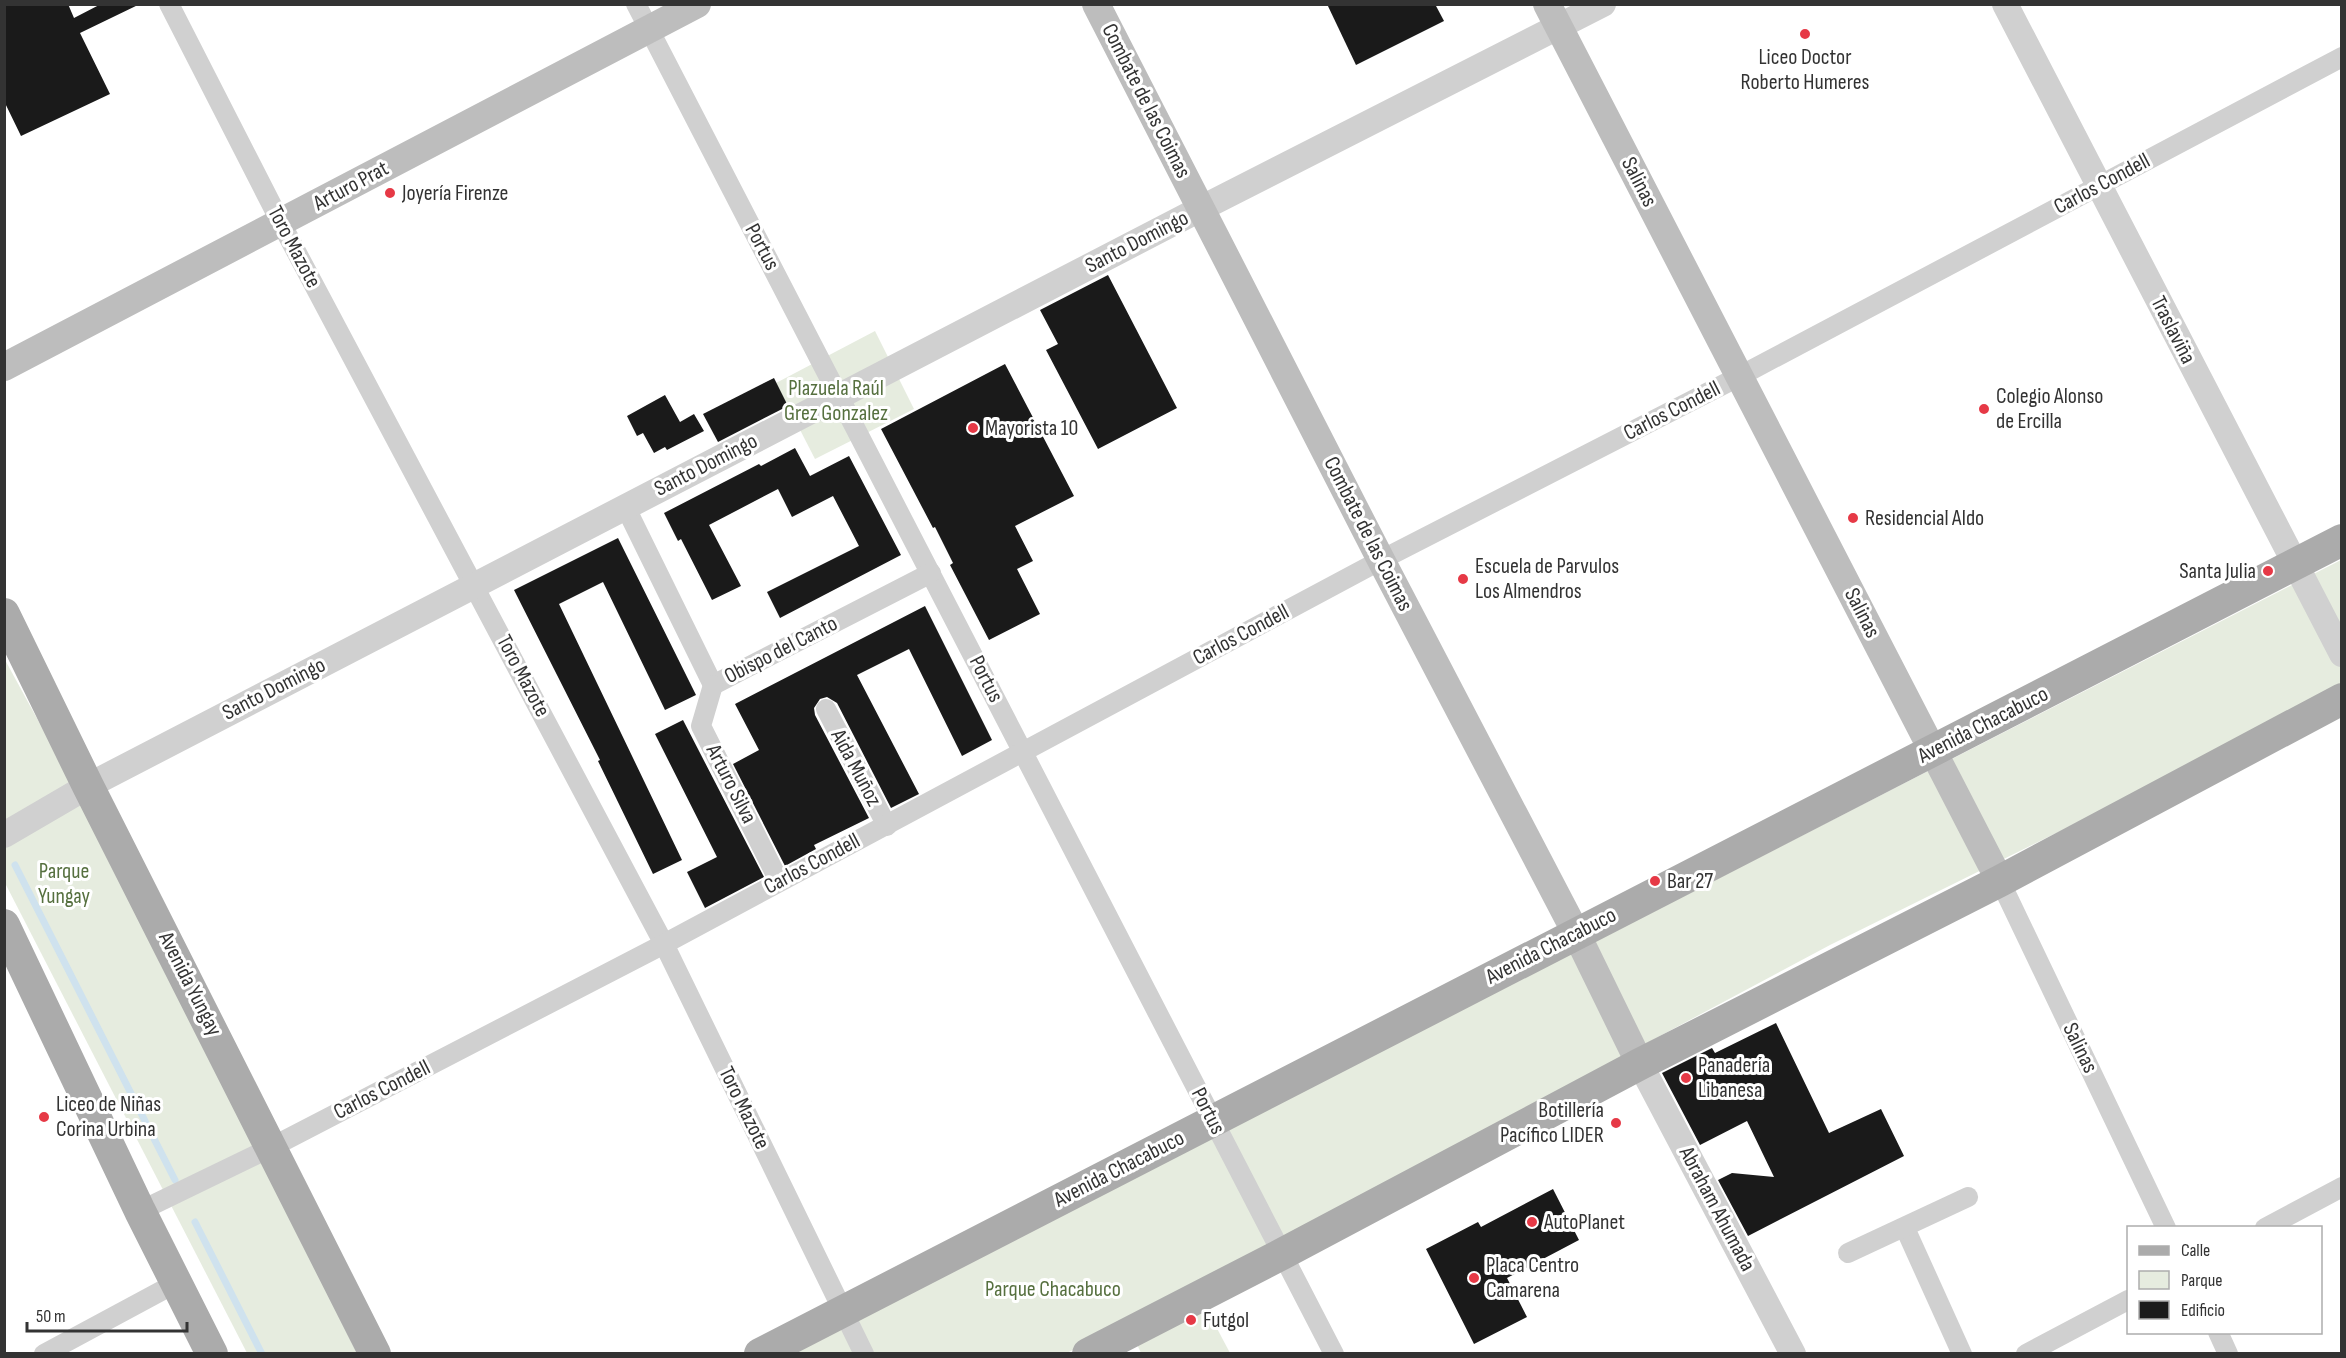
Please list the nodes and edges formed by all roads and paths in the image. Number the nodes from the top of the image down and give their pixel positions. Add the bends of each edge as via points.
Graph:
1 (169, 4) edge
2 (636, 4) edge
3 (697, 4) edge
4 (1096, 4) edge
5 (1603, 4) edge
6 (2005, 4) edge
7 (1553, 16) edge
8 (649, 30) junction
9 (2342, 57) edge
10 (2098, 186) junction
11 (1202, 208) junction
12 (281, 223) junction
13 (4, 367) edge
14 (1740, 376) junction
15 (840, 396) junction
16 (625, 506) junction
17 (2342, 540) edge
18 (1381, 560) junction
19 (2295, 564) junction
20 (931, 573) junction
21 (475, 585) junction
22 (4, 614) edge
23 (2342, 654) edge
24 (713, 685) junction
25 (2342, 699) edge
26 (826, 709) dead end
27 (1934, 750) junction
28 (1024, 752) junction
29 (88, 786) junction
30 (886, 826) junction
31 (4, 835) edge
32 (779, 881) junction
33 (2000, 881) junction
34 (4, 925) edge
35 (1576, 933) junction
36 (664, 944) junction
37 (1640, 1064) junction
38 (1213, 1120) junction
39 (272, 1147) junction
40 (2342, 1187) edge
41 (1968, 1197) dead end
42 (140, 1210) junction
43 (2166, 1226) edge
44 (2267, 1226) edge
45 (1905, 1228) junction
46 (1282, 1254) junction
47 (1848, 1254) dead end
48 (176, 1283) junction
49 (2127, 1301) edge
50 (843, 1311) junction
51 (2219, 1334) edge
52 (44, 1353) edge
53 (212, 1353) edge
54 (375, 1353) edge
55 (760, 1353) edge
56 (864, 1353) edge
57 (1088, 1353) edge
58 (1334, 1353) edge
59 (1793, 1353) edge
60 (1962, 1353) edge
61 (2026, 1353) edge
62 (2228, 1353) edge

1 - 12 street, Toro Mazote
2 - 8 street, Portus
3 - 8 main road, Arturo Prat
4 - 11 main road, Combate de las Coimas
5 - 7 street, Santo Domingo
6 - 10 street, Traslaviña
7 - 11 street, Santo Domingo
7 - 14 main road, Salinas
8 - 12 main road, Arturo Prat
8 - 15 street, Portus
9 - 10 street, Carlos Condell
10 - 14 street, Carlos Condell
10 - 19 street, Traslaviña
11 - 15 street, Santo Domingo
11 - 18 main road, Combate de las Coimas
12 - 13 main road, Arturo Prat
12 - 21 street, Toro Mazote
14 - 18 street, Carlos Condell
14 - 27 main road, Salinas
15 - 16 street, Santo Domingo
15 - 20 street, Portus
16 - 21 street, Santo Domingo
16 - 24 street, Obispo del Canto
17 - 19 main road, Avenida Chacabuco
18 - 28 street, Carlos Condell
18 - 35 main road, Combate de las Coimas
19 - 23 street, Traslaviña
19 - 27 main road, Avenida Chacabuco
20 - 24 street, Obispo del Canto
20 - 28 street, Portus
21 - 29 street, Santo Domingo
21 - 36 street, Toro Mazote
22 - 29 main road, Avenida Yungay
24 - 32 street, Arturo Silva via 701,726
25 - 33 main road
26 - 30 street, Aida Muñoz
27 - 33 main road, Salinas
27 - 35 main road, Avenida Chacabuco
28 - 30 street, Carlos Condell
28 - 38 street, Portus
29 - 31 street, Santo Domingo
29 - 39 main road, Avenida Yungay
30 - 32 street, Carlos Condell
32 - 36 street, Carlos Condell
33 - 37 main road
33 - 43 street, Salinas
34 - 42 main road
35 - 37 main road, Combate de las Coimas
35 - 38 main road, Avenida Chacabuco
36 - 39 street, Carlos Condell
36 - 50 street, Toro Mazote
37 - 46 main road
37 - 59 street, Abraham Ahumada
38 - 46 street, Portus
38 - 50 main road, Avenida Chacabuco
39 - 42 street, Carlos Condell
39 - 54 main road, Avenida Yungay
40 - 44 street
41 - 45 street
42 - 48 main road
45 - 47 street
45 - 60 street
46 - 57 main road
46 - 58 street, Portus
48 - 52 street
48 - 53 main road
49 - 61 street
50 - 55 main road, Avenida Chacabuco
50 - 56 street, Toro Mazote
51 - 62 street

